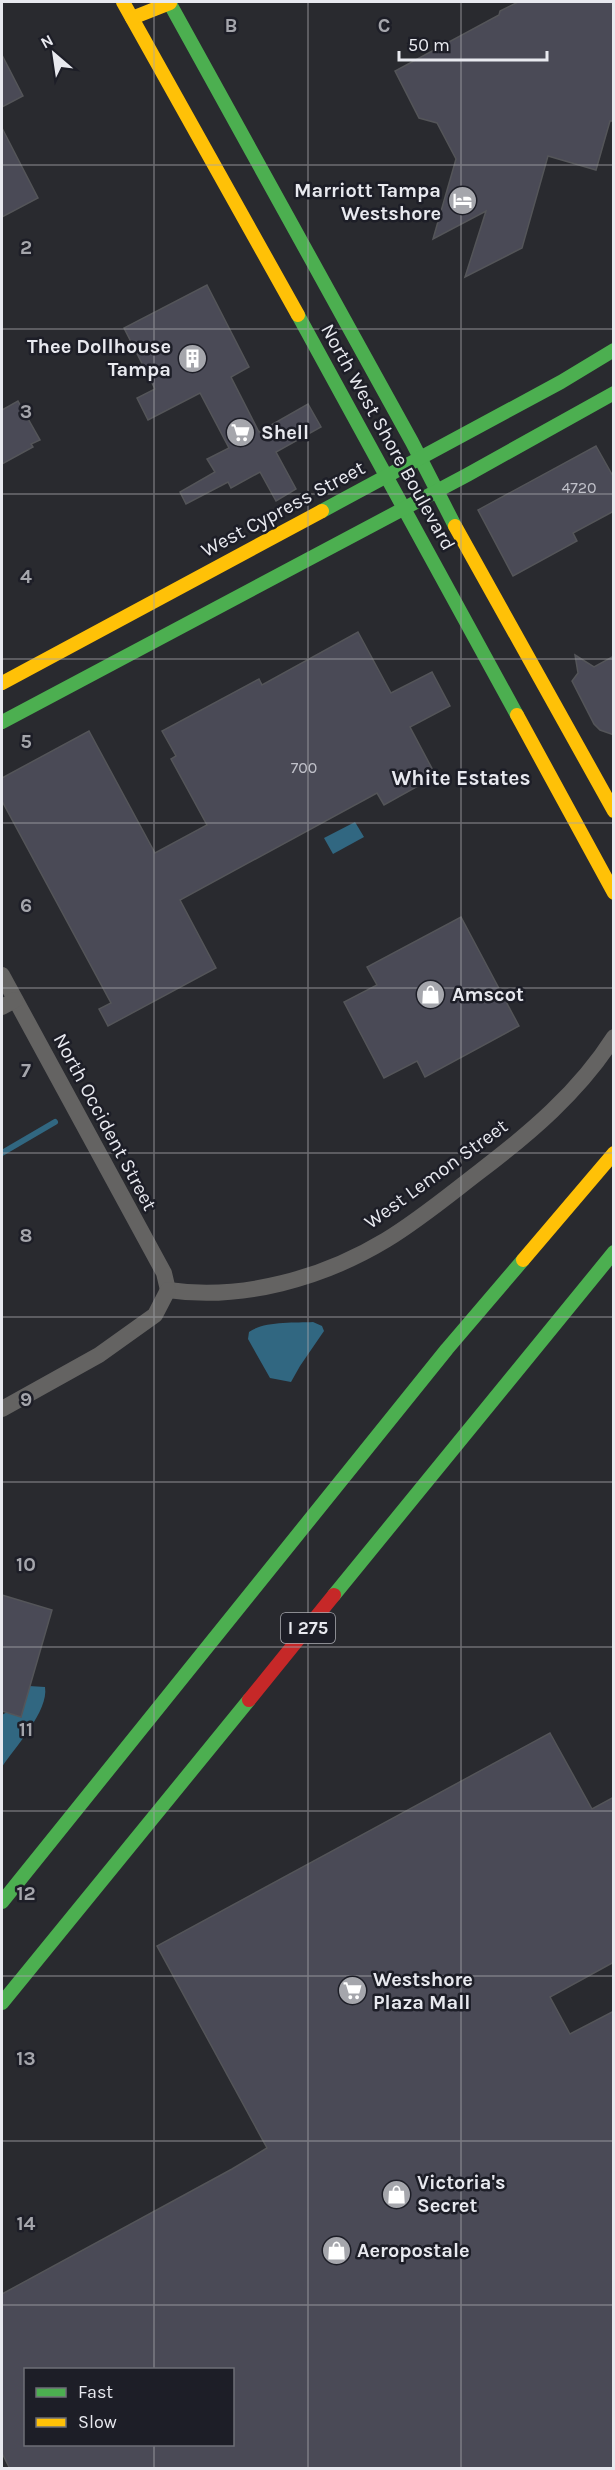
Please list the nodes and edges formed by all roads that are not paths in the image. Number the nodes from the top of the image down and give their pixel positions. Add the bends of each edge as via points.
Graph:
1 (123, 2) edge
2 (170, 2) edge
3 (132, 18) junction
4 (614, 350) edge
5 (614, 393) edge
6 (420, 458) junction
7 (387, 475) junction
8 (436, 491) junction
9 (405, 507) junction
10 (150, 602) junction
11 (167, 635) junction
12 (2, 683) edge
13 (2, 723) edge
14 (614, 811) edge
15 (614, 893) edge
16 (2, 975) edge
17 (8, 1003) edge
18 (614, 1037) edge
19 (614, 1153) edge
20 (614, 1252) edge
21 (168, 1290) junction
22 (2, 1409) edge
23 (72, 1815) junction
24 (2, 1885) edge
25 (2, 1902) edge
26 (2, 2003) edge

1 - 3 main road, North West Shore Boulevard
2 - 3 main road
2 - 6 main road, North West Shore Boulevard
3 - 7 main road, North West Shore Boulevard
4 - 6 main road, West Cypress Street
5 - 8 main road
6 - 7 main road, West Cypress Street
6 - 8 main road, North West Shore Boulevard
7 - 9 main road, North West Shore Boulevard
7 - 10 main road, West Cypress Street
8 - 9 main road
8 - 14 main road, North West Shore Boulevard
9 - 11 main road
9 - 15 main road, North West Shore Boulevard
10 - 11 main road
10 - 12 main road, West Cypress Street
11 - 13 main road
16 - 17 street, North Occident Street
17 - 21 street, North Occident Street via 164,1274
18 - 21 street, West Lemon Street via 572,1091 544,1119 472,1178 386,1240 307,1276 265,1287 192,1294
19 - 23 main road via 447,1349
20 - 26 main road, I 275
21 - 22 street via 155,1315 99,1355
23 - 24 main road
23 - 25 main road

